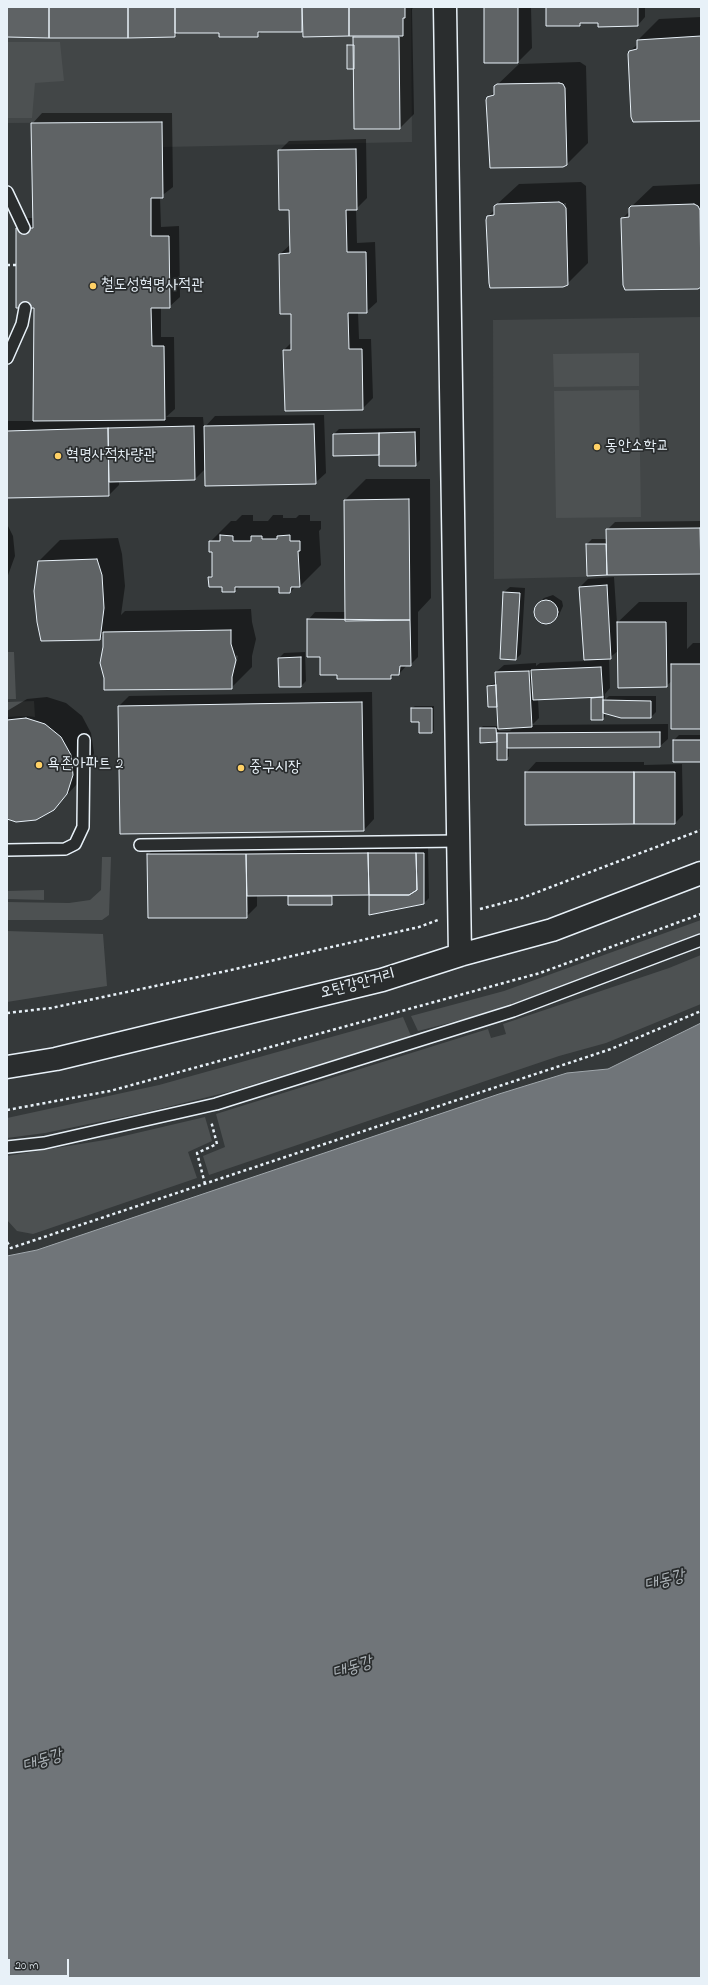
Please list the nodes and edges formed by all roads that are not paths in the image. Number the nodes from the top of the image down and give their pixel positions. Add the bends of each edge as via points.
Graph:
1 (445, 7) edge
2 (7, 192) edge
3 (24, 228) dead end
4 (25, 308) dead end
5 (7, 358) edge
6 (84, 740) dead end
7 (458, 840) junction
8 (140, 845) dead end
9 (7, 850) edge
10 (701, 873) edge
11 (701, 940) edge
12 (460, 955) junction
13 (7, 1067) edge
14 (7, 1147) edge

1 - 7 street
2 - 3 lane
4 - 5 lane via 22,324
6 - 9 lane via 83,827 75,844 65,849
7 - 8 lane
7 - 12 street
10 - 12 street, 오탄강안거리 via 552,930
11 - 14 lane via 514,1011 208,1106 44,1142
12 - 13 street, 오탄강안거리 via 375,982 56,1059

